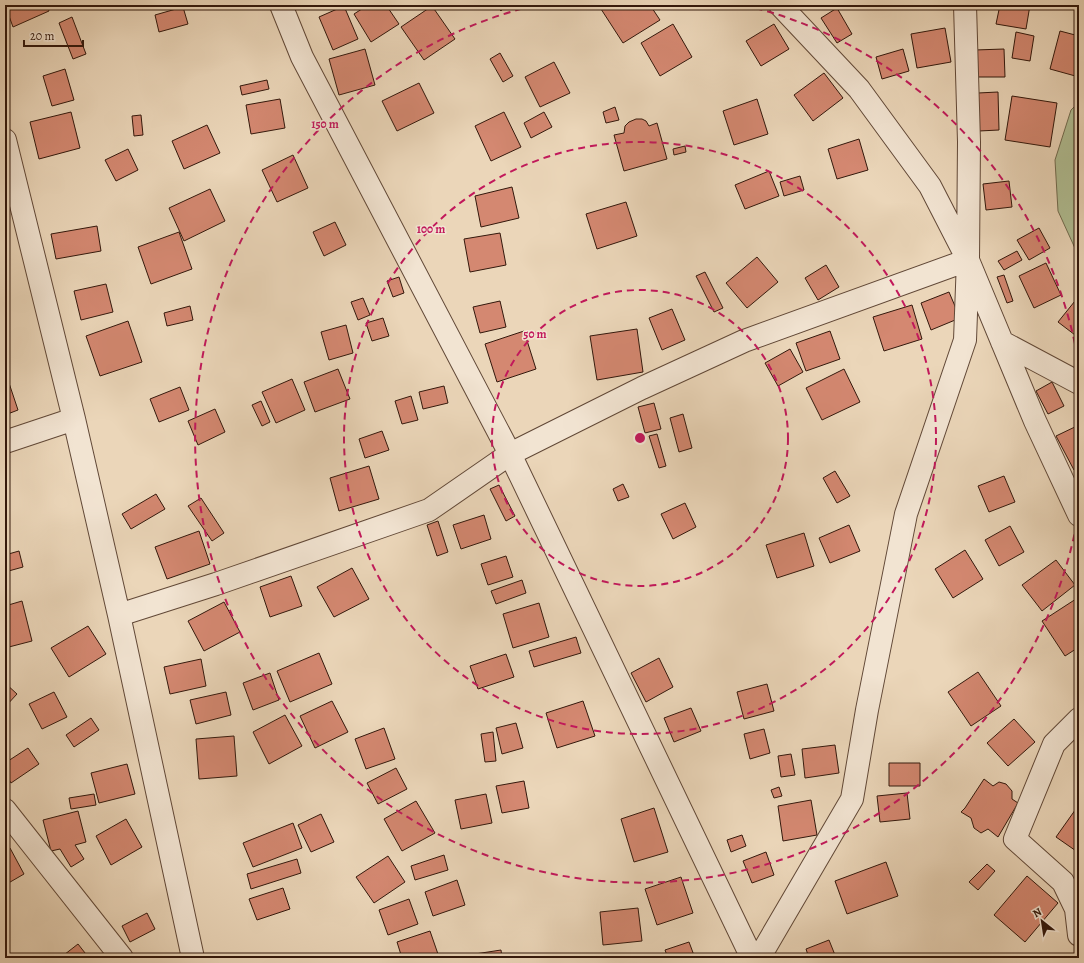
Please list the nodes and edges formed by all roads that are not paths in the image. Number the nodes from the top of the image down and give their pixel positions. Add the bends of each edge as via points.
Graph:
1 (281, 5) edge
2 (780, 5) edge
3 (965, 5) edge
4 (5, 140) edge
5 (968, 260) junction
6 (1002, 342) junction
7 (1079, 383) edge
8 (74, 418) junction
9 (5, 442) edge
10 (510, 454) junction
11 (1079, 515) edge
12 (119, 615) junction
13 (1079, 719) edge
14 (5, 810) edge
15 (1079, 935) edge
16 (122, 958) edge
17 (193, 958) edge
18 (752, 958) edge
19 (759, 958) edge

1 - 10 street via 302,57
2 - 5 street via 859,89 930,186
3 - 5 street via 969,142
4 - 8 street
5 - 6 street
5 - 10 street via 744,341 642,388
5 - 19 street via 965,340 906,514 852,799
6 - 7 street
6 - 11 street
8 - 9 street
8 - 12 street
10 - 12 street via 429,510
10 - 18 street
12 - 17 street
13 - 15 street via 1054,744 1016,839 1063,882 1076,909
14 - 16 street

